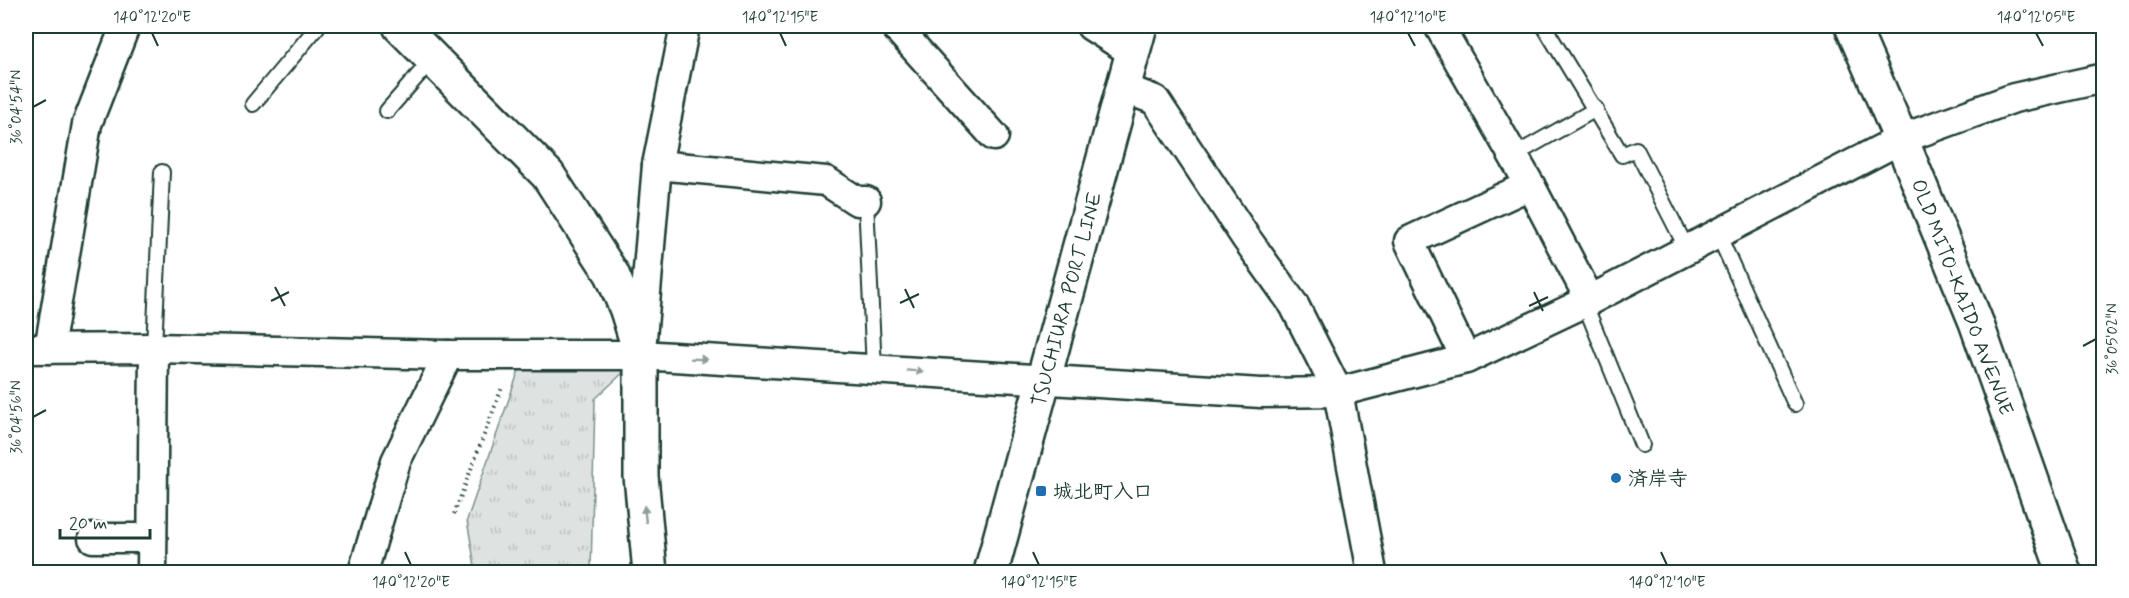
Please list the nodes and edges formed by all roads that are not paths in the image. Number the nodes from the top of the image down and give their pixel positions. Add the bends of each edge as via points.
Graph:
1 (318, 26) edge
2 (400, 26) edge
3 (685, 26) edge
4 (895, 26) edge
5 (1091, 26) edge
6 (1438, 26) edge
7 (1544, 26) edge
8 (1852, 26) edge
9 (124, 27) edge
10 (1136, 39) edge
11 (433, 58) junction
12 (2103, 78) edge
13 (1123, 88) junction
14 (253, 104) dead end
15 (1596, 109) junction
16 (387, 111) dead end
17 (994, 136) dead end
18 (1901, 139) junction
19 (1513, 156) junction
20 (657, 165) junction
21 (162, 172) dead end
22 (1530, 184) junction
23 (866, 201) joint
24 (1718, 234) junction
25 (1687, 249) junction
26 (1587, 301) junction
27 (154, 348) junction
28 (37, 349) edge
29 (448, 355) junction
30 (641, 355) junction
31 (1466, 360) junction
32 (874, 369) junction
33 (1044, 379) junction
34 (1338, 393) junction
35 (1795, 404) dead end
36 (1642, 445) dead end
37 (93, 538) dead end
38 (152, 538) junction
39 (152, 573) edge
40 (363, 573) edge
41 (650, 573) edge
42 (991, 573) edge
43 (1372, 573) edge
44 (2064, 573) edge

1 - 14 lane
2 - 11 street
3 - 20 street
4 - 17 street
5 - 10 street
6 - 19 street
7 - 15 lane
8 - 18 street, OLD MITO-KAIDO AVENUE
9 - 28 street via 87,124
10 - 13 street, TSUCHIURA PORT LINE
11 - 16 lane
11 - 30 street via 548,175 612,274
12 - 18 street via 2014,98
13 - 33 street, TSUCHIURA PORT LINE
13 - 34 street via 1155,100 1294,305
15 - 19 lane
15 - 25 lane via 1623,155 1636,149
18 - 24 street
18 - 44 street, OLD MITO-KAIDO AVENUE via 1976,322
19 - 22 street
20 - 23 street via 826,181 857,201
20 - 30 street
21 - 27 lane
22 - 26 street
22 - 31 street via 1409,241
23 - 32 lane
24 - 25 street
24 - 35 lane
25 - 26 street
26 - 31 street
26 - 36 lane
27 - 28 street
27 - 29 street
27 - 38 street
29 - 30 street
29 - 40 street via 396,461
30 -> 32 street
41 -> 30 street via 641,476
31 - 34 street
32 -> 33 street
33 - 34 street via 1261,393
33 - 42 street, TSUCHIURA PORT LINE
34 - 43 street
37 - 38 street
38 - 39 street

